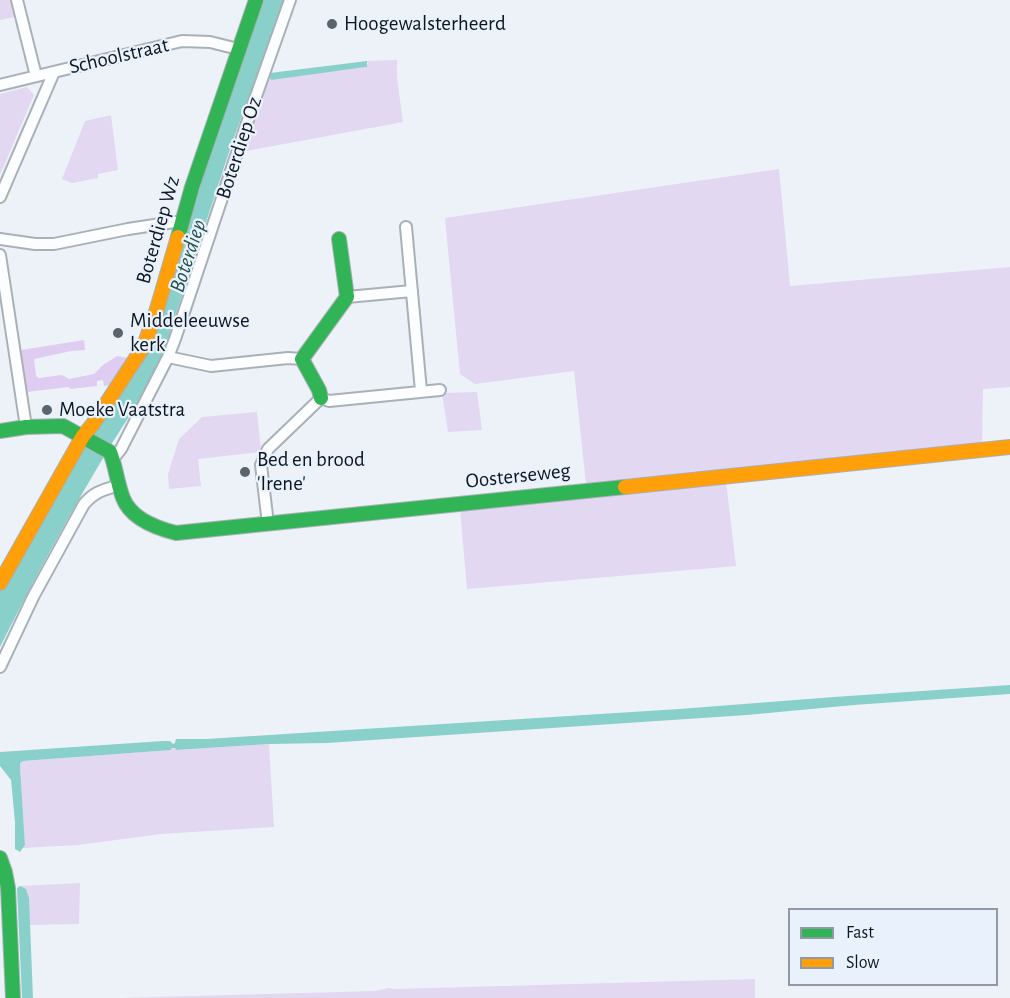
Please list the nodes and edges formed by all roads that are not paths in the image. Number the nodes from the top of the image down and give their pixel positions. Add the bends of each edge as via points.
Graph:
1 (17, 0) edge
2 (256, 0) edge
3 (290, 0) edge
4 (238, 49) junction
5 (54, 72) junction
6 (36, 76) junction
7 (0, 85) edge
8 (0, 197) edge
9 (181, 223) junction
10 (406, 227) dead end
11 (0, 239) edge
12 (339, 239) dead end
13 (0, 255) edge
14 (412, 291) junction
15 (347, 297) junction
16 (168, 357) junction
17 (302, 359) junction
18 (440, 390) dead end
19 (421, 392) junction
20 (321, 398) junction
21 (26, 427) junction
22 (0, 431) edge
23 (85, 437) junction
24 (1010, 447) edge
25 (112, 455) junction
26 (119, 485) junction
27 (268, 524) junction
28 (0, 583) edge
29 (0, 667) edge
30 (0, 858) edge
31 (13, 998) edge

1 - 6 street
2 - 4 street, Boterdiep Wz
3 - 16 street, Boterdiep Oz
4 - 5 street, Schoolstraat via 182,41
4 - 9 street, Boterdiep Wz
5 - 6 street, Schoolstraat
5 - 8 street
6 - 7 street, Schoolstraat
9 - 11 street via 54,244
9 - 23 street, Boterdiep Wz via 144,346
10 - 14 street
12 - 15 street
13 - 21 street
14 - 15 street
14 - 19 street
15 - 17 street
16 - 17 street via 211,366
16 - 25 street, Boterdiep Oz via 121,449
17 - 20 street
18 - 19 street
19 - 20 street via 329,401
20 - 27 street via 268,449 261,465
21 - 22 street
21 - 23 street via 63,426
23 - 25 street
23 - 28 street, Boterdiep Wz
24 - 27 street, Oosterseweg
25 - 26 street, Oosterseweg
26 - 27 street, Oosterseweg via 131,512 161,530 176,533
26 - 29 street via 91,496 84,504
30 - 31 street via 8,888

